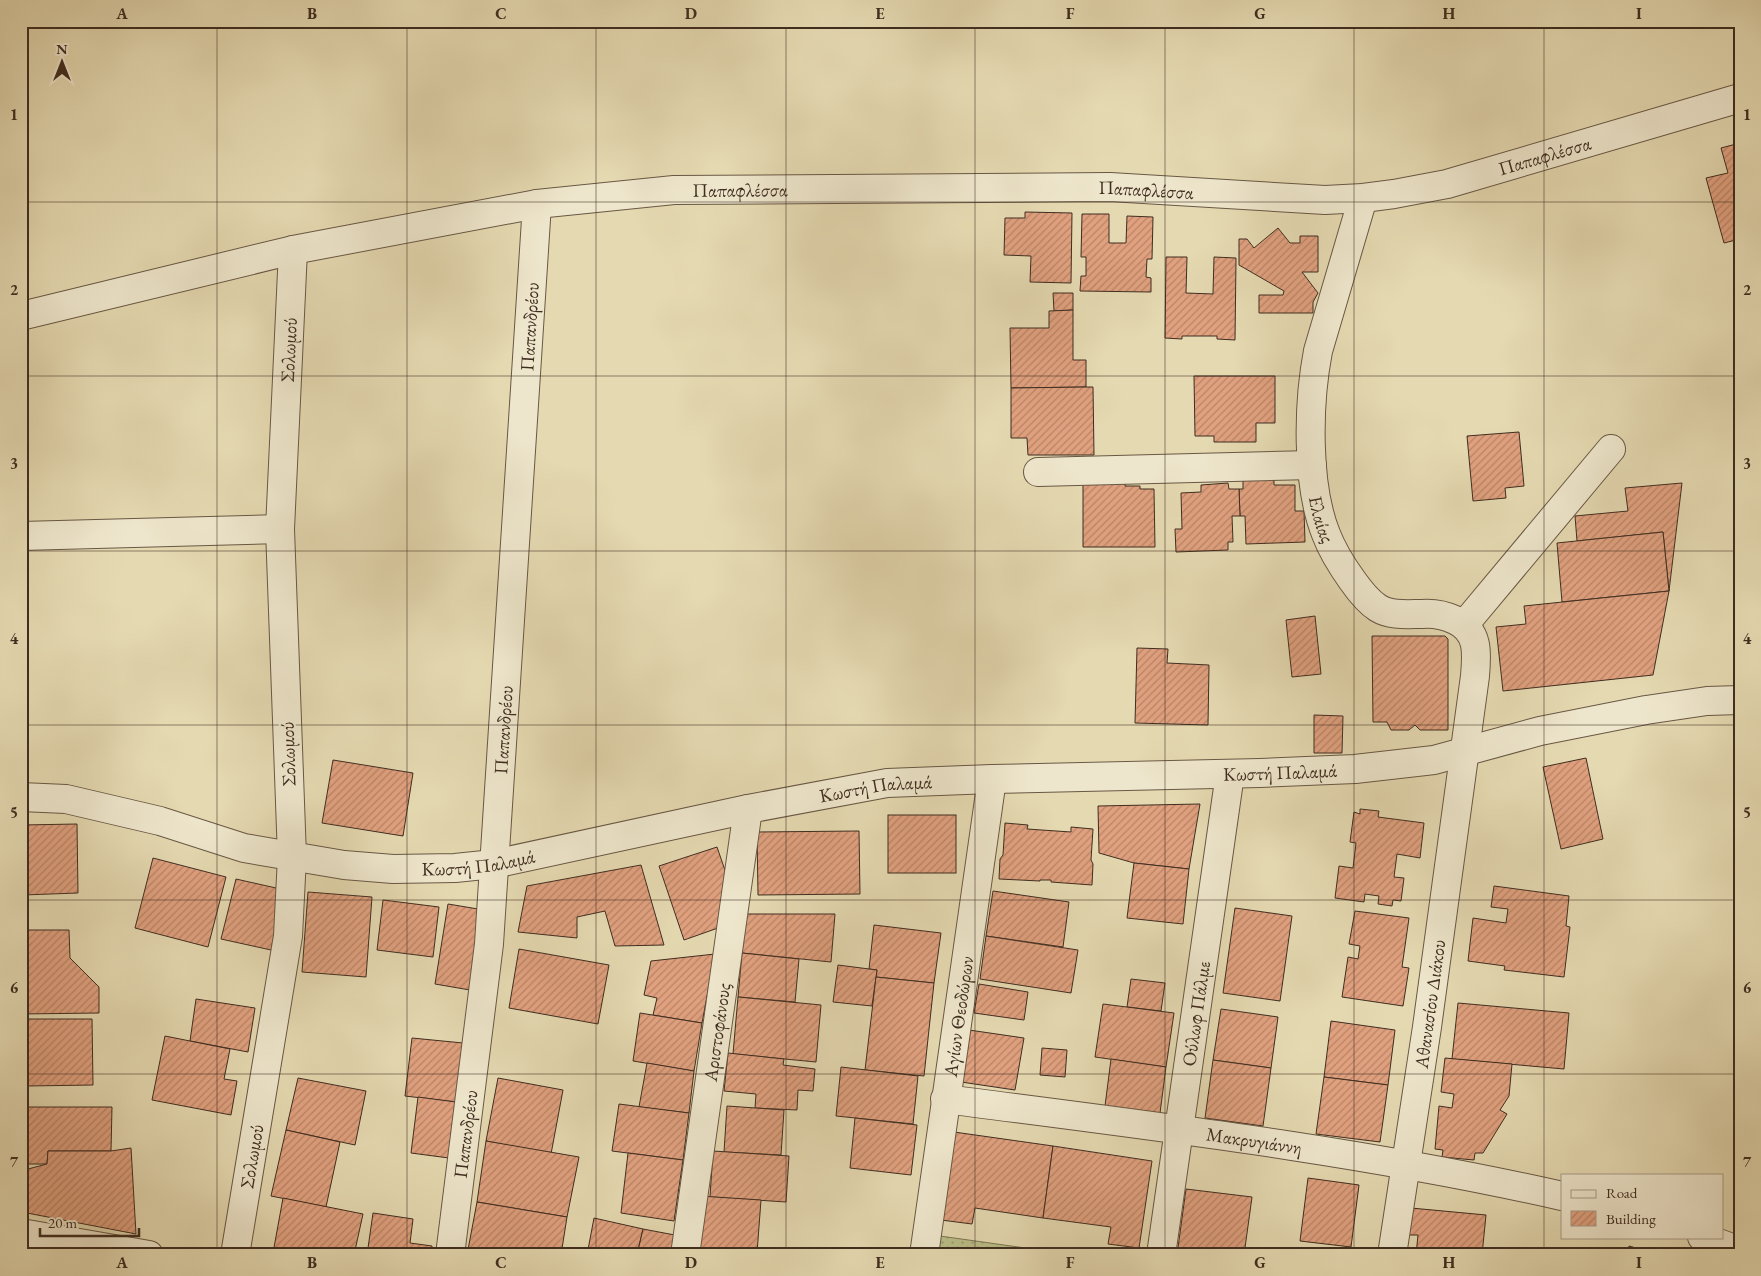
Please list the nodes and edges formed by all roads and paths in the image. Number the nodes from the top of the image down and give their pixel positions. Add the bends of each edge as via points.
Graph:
1 (1740, 98) edge
2 (1363, 198) junction
3 (537, 204) junction
4 (292, 250) junction
5 (21, 316) edge
6 (1611, 449) dead end
7 (1312, 465) junction
8 (1038, 472) dead end
9 (280, 529) junction
10 (21, 536) edge
11 (1464, 625) junction
12 (1740, 700) edge
13 (1464, 752) junction
14 (1230, 774) junction
15 (992, 779) junction
16 (21, 797) edge
17 (748, 809) junction
18 (292, 857) junction
19 (494, 864) junction
20 (945, 1099) junction
21 (1179, 1130) junction
22 (1406, 1164) junction
23 (1561, 1196) edge
24 (21, 1233) edge
25 (1705, 1238) edge
26 (1740, 1251) edge
27 (148, 1255) edge
28 (235, 1255) edge
29 (450, 1255) edge
30 (685, 1255) edge
31 (924, 1255) edge
32 (1161, 1255) edge
33 (1392, 1255) edge

1 - 2 street, Παπαφλέσσα via 1447,184
2 - 3 street, Παπαφλέσσα via 1325,200 1110,188 988,187 674,190
2 - 7 street, Ελαίας via 1315,365 1311,402
3 - 4 street, Παπαφλέσσα
3 - 19 street, Παπανδρέου
4 - 5 street, Παπαφλέσσα
4 - 9 street, Σολωμού
6 - 11 street
7 - 8 street
7 - 11 street, Ελαίας via 1325,532 1346,572 1368,600 1389,612 1439,615
9 - 10 street
9 - 18 street, Σολωμού
11 - 13 street via 1474,642 1476,668
12 - 13 street, Κωστή Παλαμά via 1655,708 1540,731
13 - 14 street, Κωστή Παλαμά via 1434,760 1355,770
13 - 22 street, Αθανασίου Διάκου
14 - 15 street, Κωστή Παλαμά
14 - 21 street, Ούλωφ Πάλμε
15 - 17 street, Κωστή Παλαμά via 887,783
15 - 20 street, Αγίων Θεοδώρων
16 - 18 street, Κωστή Παλαμά via 66,799 160,821 244,848
17 - 19 street, Κωστή Παλαμά
17 - 30 street, Αριστοφάνους
18 - 19 street, Κωστή Παλαμά via 393,869
18 - 28 street, Σολωμού via 288,936
19 - 29 street, Παπανδρέου via 483,996
20 - 21 street, Μακρυγιάννη
20 - 31 street, Αγίων Θεοδώρων
21 - 22 street, Μακρυγιάννη
21 - 32 street, Ούλωφ Πάλμε
22 - 23 street, Μακρυγιάννη
22 - 33 street, Αθανασίου Διάκου
24 - 27 street
25 - 26 street

